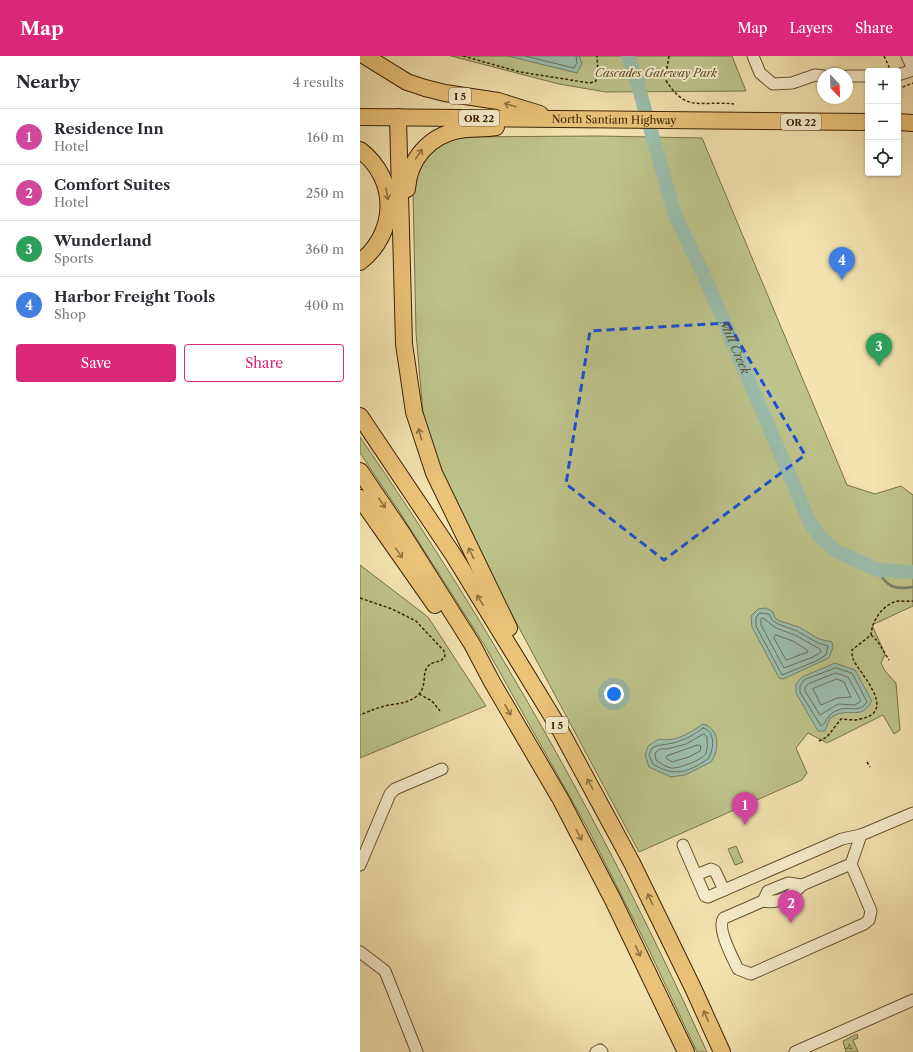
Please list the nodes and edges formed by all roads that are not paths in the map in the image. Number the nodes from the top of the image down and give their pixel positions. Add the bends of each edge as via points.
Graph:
1 (365, 56) edge
2 (753, 56) edge
3 (907, 56) edge
4 (913, 70) edge
5 (901, 74) edge
6 (817, 75) edge
7 (853, 76) edge
8 (865, 76) edge
9 (360, 117) edge
10 (398, 117) junction
11 (560, 120) junction
12 (865, 122) edge
13 (901, 122) edge
14 (913, 123) edge
15 (360, 150) edge
16 (360, 262) edge
17 (404, 344) junction
18 (360, 416) edge
19 (360, 471) edge
20 (360, 498) edge
21 (492, 682) junction
22 (558, 726) junction
23 (442, 769) dead end
24 (913, 813) edge
25 (861, 835) junction
26 (683, 845) dead end
27 (851, 864) junction
28 (360, 865) edge
29 (696, 876) junction
30 (724, 890) junction
31 (360, 952) edge
32 (913, 1000) edge
33 (417, 1052) edge
34 (596, 1052) edge
35 (602, 1052) edge
36 (686, 1052) edge
37 (722, 1052) edge
38 (795, 1052) edge

11 -> 1 highway, I 5 via 498,102 425,88 407,82
2 - 6 street via 760,73 773,84 792,83
3 - 4 street
4 - 5 street
7 - 8 street
9 - 10 highway, North Santiam Highway / OR 22
10 - 11 highway, North Santiam Highway / OR 22
10 - 17 highway
11 - 12 highway, North Santiam Highway / OR 22
17 -> 11 highway via 410,322 407,188 410,168 418,155 423,148 438,138 460,130
13 - 14 highway
15 -> 16 highway via 383,178 389,210 379,242
22 -> 17 highway via 453,517 434,473 414,412
22 -> 18 highway, I 5 via 454,556
19 -> 21 highway via 434,583
20 -> 21 highway via 465,649
21 -> 36 highway via 580,837
37 -> 22 highway, I 5 via 632,863
23 - 28 street via 390,794
24 - 25 street
25 - 27 street
25 - 30 street via 842,839
26 - 29 street
27 - 27 street via 871,911 869,920 750,974 738,969 721,928 721,920 762,901 768,891 788,883 802,885
29 - 30 street via 711,869 715,871
29 - 30 street via 705,896
31 - 33 street via 385,971
32 - 38 street
34 - 35 street

